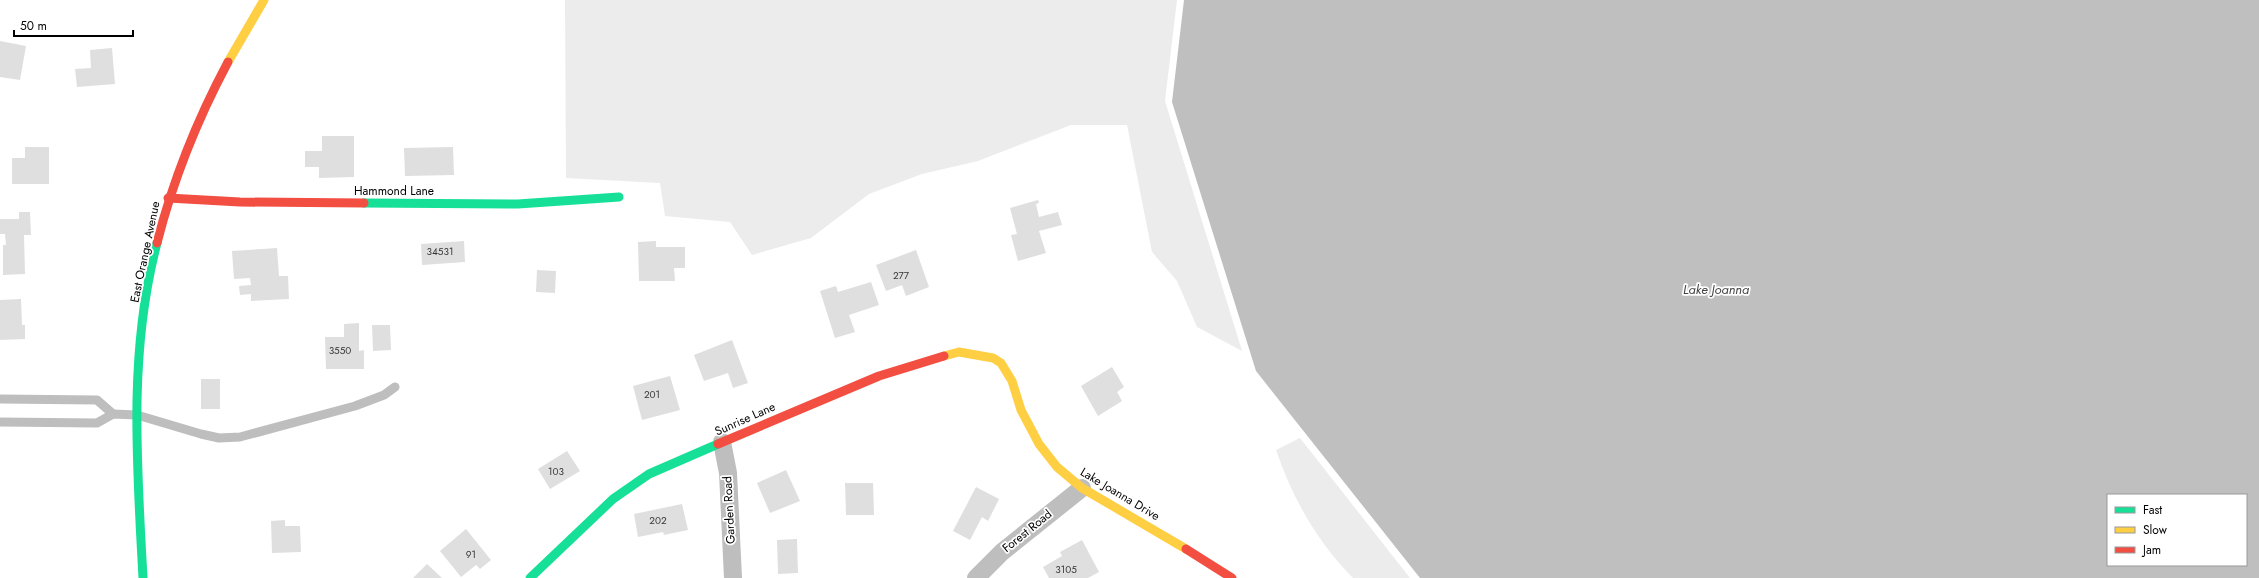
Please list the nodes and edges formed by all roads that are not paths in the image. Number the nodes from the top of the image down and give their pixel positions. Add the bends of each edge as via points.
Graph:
1 (258, 1) edge
2 (619, 197) dead end
3 (168, 198) junction
4 (1001, 363) joint
5 (395, 387) dead end
6 (0, 398) edge
7 (113, 414) junction
8 (137, 415) junction
9 (0, 422) edge
10 (722, 442) junction
11 (1082, 488) junction
12 (143, 578) edge
13 (530, 578) edge
14 (733, 578) edge
15 (976, 578) edge
16 (1232, 578) edge

1 - 3 street, East Orange Avenue via 211,95
2 - 3 street, Hammond Lane via 518,204 240,202
3 - 8 street, East Orange Avenue via 148,285 139,353
4 - 10 street, Sunrise Lane via 971,352 949,354 879,376
4 - 11 street, Lake Joanna Drive via 1008,372 1021,410 1039,444 1057,467
5 - 8 lane via 363,404 240,437 220,438 201,434
6 - 7 lane via 96,400
7 - 8 lane
7 - 9 lane via 97,423
8 - 12 street, East Orange Avenue
10 - 13 street, Sunrise Lane via 636,482 613,499
10 - 14 street, Garden Road via 728,473
11 - 15 street, Forest Road via 1002,552
11 - 16 street, Lake Joanna Drive

